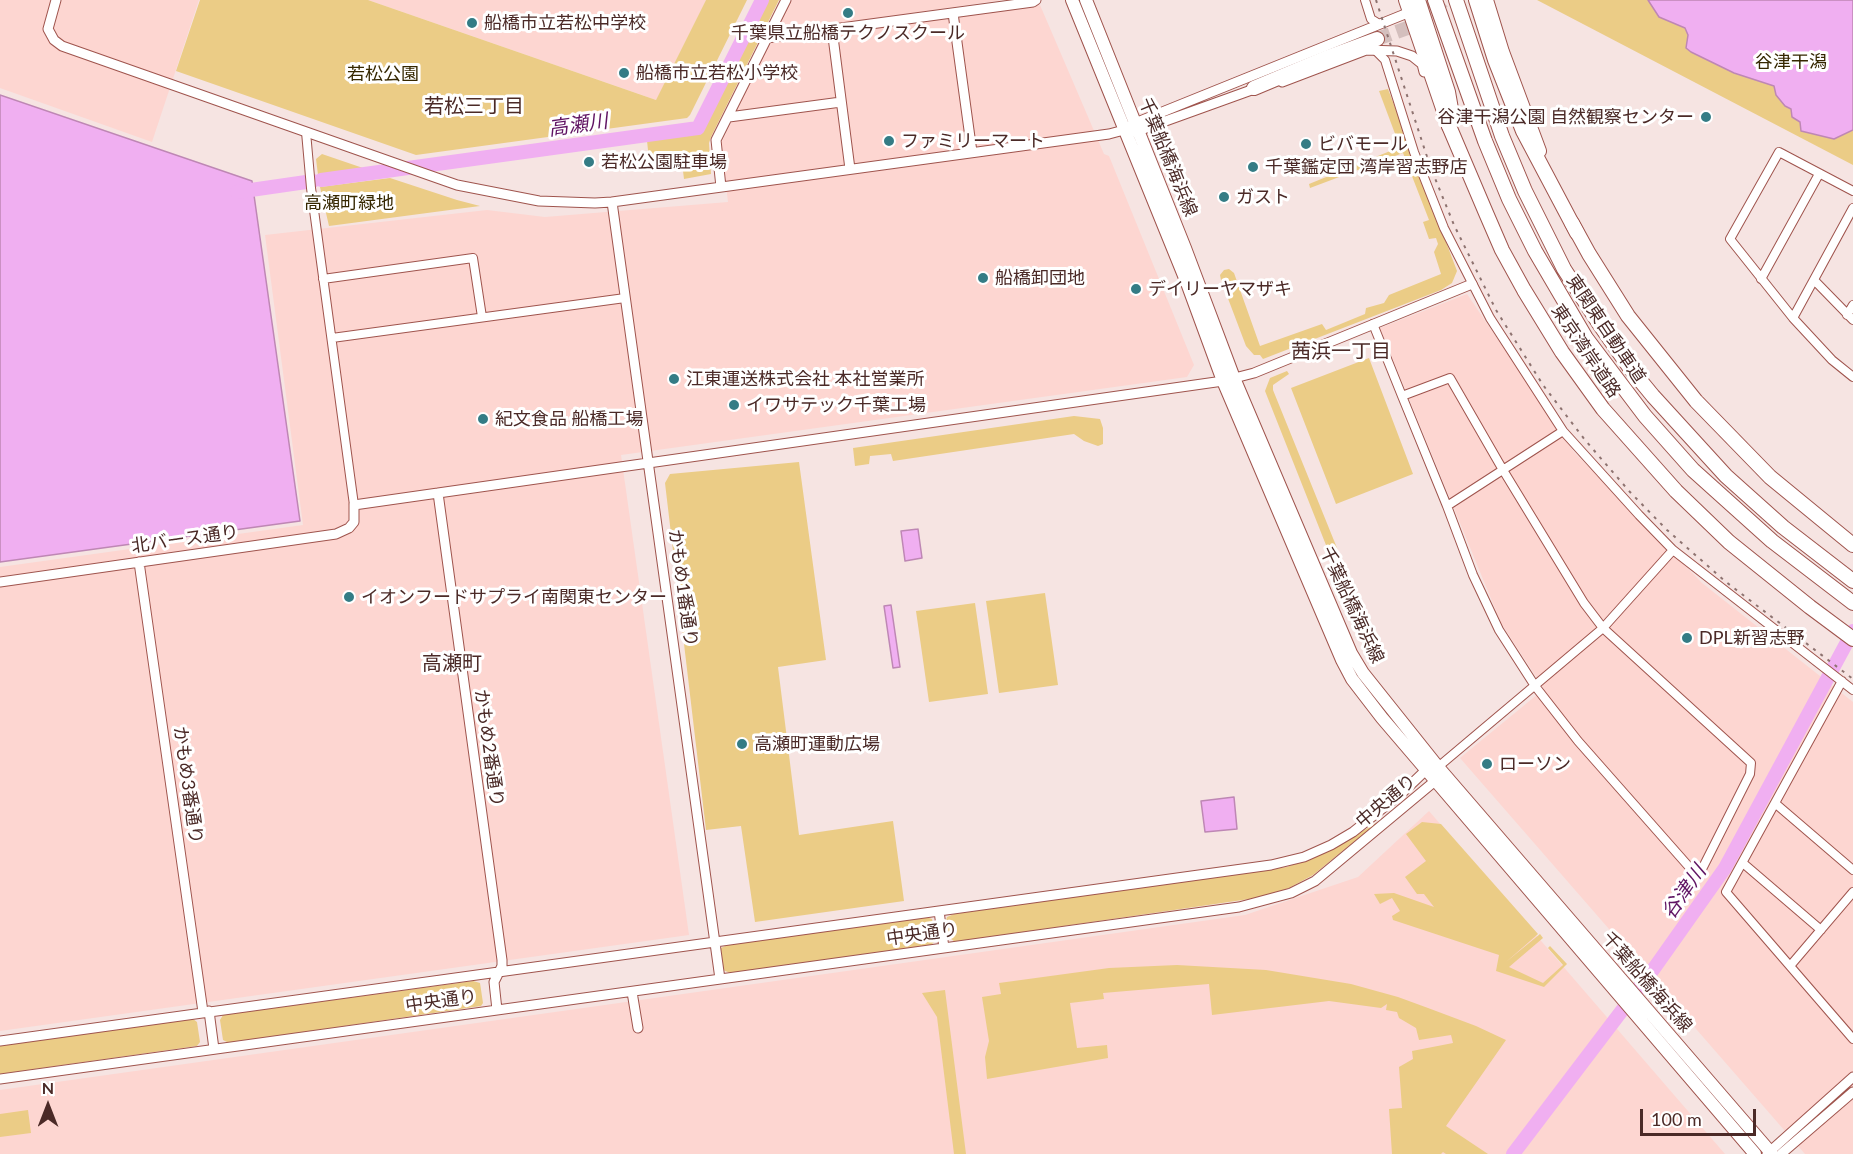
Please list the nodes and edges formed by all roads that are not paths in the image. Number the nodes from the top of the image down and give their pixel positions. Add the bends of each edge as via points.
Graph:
1 (56, 0) edge
2 (786, 0) edge
3 (1036, 0) edge
4 (1072, 0) edge
5 (1086, 0) edge
6 (1365, 0) edge
7 (1435, 0) edge
8 (1456, 0) edge
9 (1476, 0) edge
10 (1486, 0) edge
11 (1413, 3) edge
12 (1369, 12) junction
13 (953, 13) junction
14 (1379, 24) junction
15 (832, 29) junction
16 (1362, 31) junction
17 (767, 38) junction
18 (1376, 45) junction
19 (1397, 51) junction
20 (1391, 79) junction
21 (1254, 88) joint
22 (1440, 101) junction
23 (841, 102) junction
24 (729, 117) junction
25 (1449, 126) junction
26 (1136, 128) junction
27 (1124, 130) junction
28 (306, 132) junction
29 (972, 152) junction
30 (850, 169) junction
31 (1819, 174) junction
32 (721, 187) junction
33 (1853, 191) edge
34 (612, 202) junction
35 (1853, 208) edge
36 (1576, 233) junction
37 (323, 279) junction
38 (1761, 279) junction
39 (1814, 280) junction
40 (1472, 284) junction
41 (625, 298) junction
42 (1853, 305) edge
43 (482, 316) junction
44 (1793, 318) junction
45 (1850, 318) edge
46 (1373, 324) junction
47 (332, 338) junction
48 (1853, 377) edge
49 (1228, 380) junction
50 (1402, 396) junction
51 (1563, 431) junction
52 (649, 463) junction
53 (1503, 470) junction
54 (438, 493) junction
55 (354, 505) junction
56 (1447, 506) junction
57 (1853, 545) edge
58 (1673, 550) junction
59 (139, 562) junction
60 (1853, 581) edge
61 (0, 582) edge
62 (1853, 603) edge
63 (1603, 628) junction
64 (1853, 639) edge
65 (1842, 681) junction
66 (1535, 686) junction
67 (1853, 690) edge
68 (1432, 768) junction
69 (1436, 781) junction
70 (1776, 804) junction
71 (1743, 864) junction
72 (1853, 870) edge
73 (1853, 892) edge
74 (939, 911) junction
75 (1821, 930) junction
76 (715, 942) junction
77 (944, 948) junction
78 (1790, 966) junction
79 (500, 971) junction
80 (720, 979) junction
81 (1622, 990) junction
82 (632, 992) junction
83 (1632, 1001) junction
84 (498, 1010) junction
85 (206, 1012) junction
86 (638, 1028) dead end
87 (1853, 1039) edge
88 (0, 1041) edge
89 (214, 1049) junction
90 (1853, 1077) edge
91 (0, 1079) edge
92 (1853, 1092) edge
93 (1772, 1153) edge
94 (1755, 1154) edge

1 - 28 street via 48,29 62,46
2 - 17 street
3 - 13 street
4 - 27 main road, 千葉船橋海浜線
5 - 26 main road, 千葉船橋海浜線
6 - 12 street
7 - 62 highway, 東関東自動車道 via 1509,199 1534,251 1586,338 1645,416 1693,470 1738,512
8 - 60 highway, 東関東自動車道 via 1525,191 1588,307 1630,368 1690,439 1742,490
9 - 36 highway via 1523,130
10 - 36 highway via 1522,110
11 - 14 street
11 - 22 highway, 東京湾岸道路
11 - 25 highway via 1448,92
12 - 14 street
12 - 16 street via 1369,22
13 - 15 street
13 - 29 street
14 - 16 street
15 - 17 street
15 - 23 street
16 - 26 street
17 - 24 street
18 - 19 street
18 - 20 street
18 - 21 highway via 1328,57
19 - 20 street via 1389,63
19 - 22 street via 1418,59 1432,93
20 - 40 street via 1444,228
21 - 26 street
22 - 25 highway, 東京湾岸道路
23 - 24 street
23 - 30 street
24 - 32 street via 716,140
25 - 64 highway, 東京湾岸道路 via 1498,241 1524,290 1562,352 1604,409 1702,517
26 - 27 street
26 - 49 main road, 千葉船橋海浜線 via 1217,329
27 - 29 street
27 - 49 main road, 千葉船橋海浜線
28 - 34 street via 457,185 531,200
28 - 37 street
29 - 30 street
30 - 32 street
31 - 33 street
31 - 38 street
31 - 38 street via 1779,152 1730,239
32 - 34 street
34 - 41 street, かもめ1番通り
35 - 39 street
36 - 57 highway via 1628,316 1696,401 1770,477
37 - 43 street via 473,258
37 - 47 street
38 - 44 street
39 - 44 street
39 - 45 street
40 - 46 street
40 - 51 street
41 - 43 street
41 - 52 street, かもめ1番通り
42 - 45 street
43 - 47 street
44 - 48 street
46 - 49 street
46 - 50 street
47 - 55 street
49 - 52 street
49 - 68 main road, 千葉船橋海浜線 via 1342,660 1382,718
50 - 53 street via 1450,378
50 - 56 street
51 - 53 street
51 - 58 street
52 - 54 street
52 - 76 street, かもめ1番通り
53 - 56 street
53 - 63 street
54 - 55 street
54 - 79 street, かもめ2番通り via 502,960
55 - 59 street, 北バース通り via 354,522 336,534
56 - 66 street via 1499,630
58 - 63 street
58 - 65 street
59 - 61 street, 北バース通り
59 - 85 street, かもめ3番通り
63 - 66 street
63 - 66 street via 1751,763 1750,774 1698,877
65 - 67 street
65 - 70 street
66 - 68 street
68 - 69 main road, 千葉船橋海浜線
68 - 74 street, 中央通り via 1353,832 1304,857 1271,865
68 - 81 main road, 千葉船橋海浜線
69 - 77 street, 中央通り via 1326,873 1291,893 1228,909
69 - 81 main road, 千葉船橋海浜線
70 - 71 street
70 - 72 street
71 - 75 street
71 - 78 street via 1726,892
73 - 75 street
74 - 76 street, 中央通り
74 - 77 street
75 - 78 street
76 - 79 street, 中央通り
76 - 80 street, かもめ1番通り
77 - 80 street, 中央通り
78 - 87 street
79 - 84 street, かもめ2番通り via 494,982
79 - 85 street, 中央通り
80 - 82 street, 中央通り
81 - 83 main road, 千葉船橋海浜線
82 - 84 street, 中央通り
82 - 86 street
83 - 93 main road, 千葉船橋海浜線
83 - 94 main road, 千葉船橋海浜線
84 - 89 street, 中央通り
85 - 88 street, 中央通り
85 - 89 street, かもめ3番通り
89 - 91 street, 中央通り
90 - 93 street
92 - 93 street

